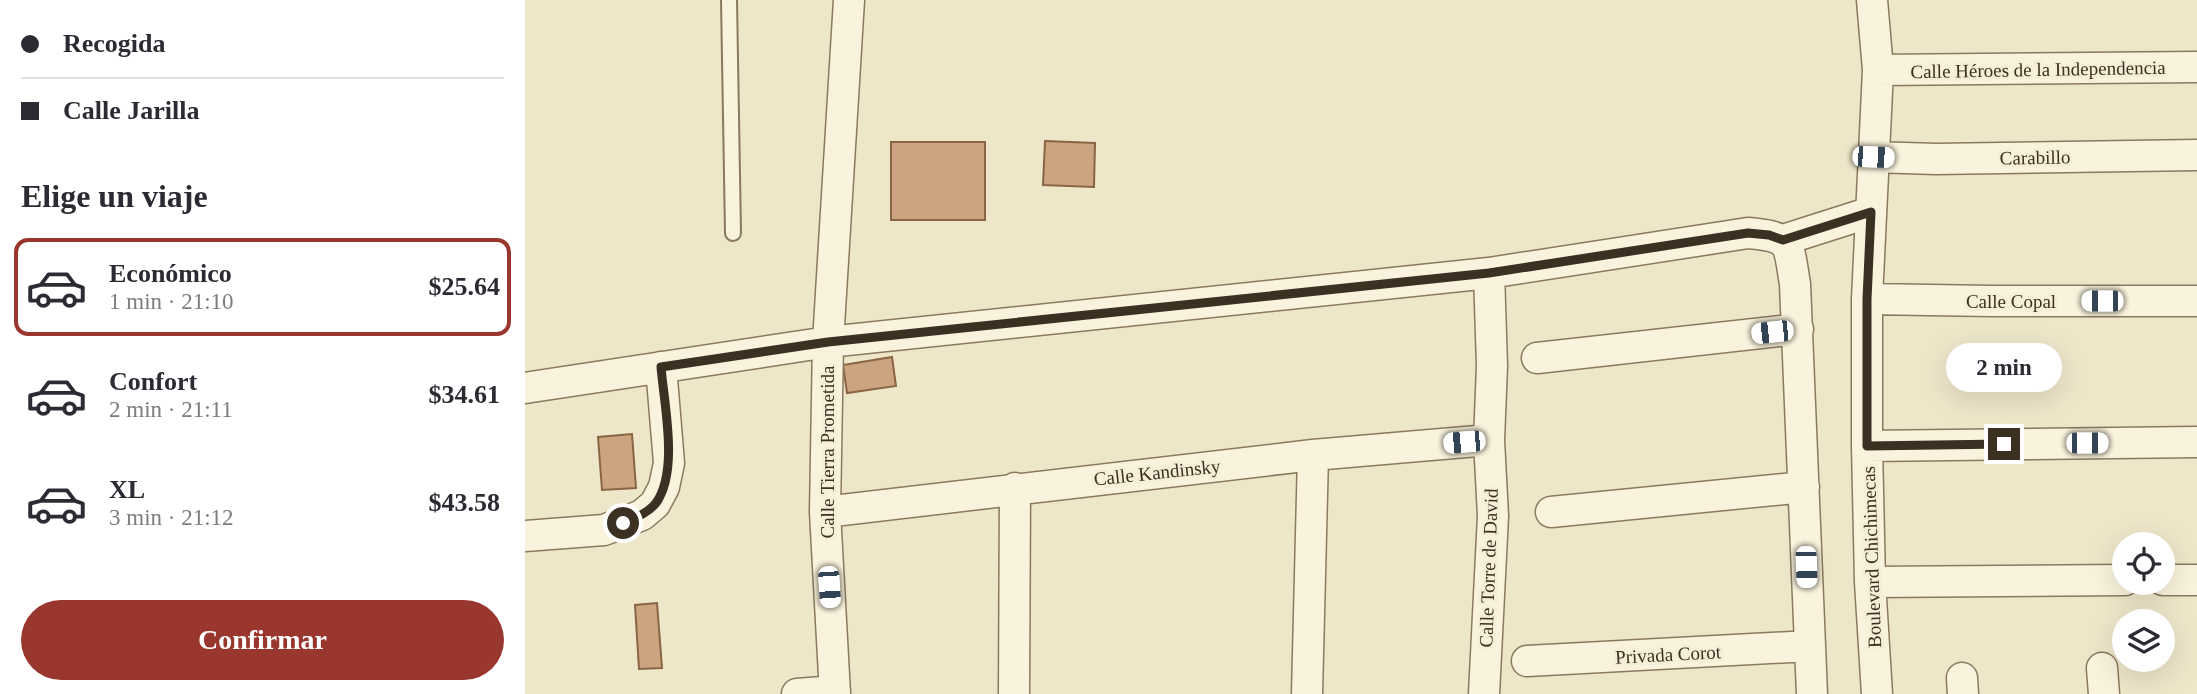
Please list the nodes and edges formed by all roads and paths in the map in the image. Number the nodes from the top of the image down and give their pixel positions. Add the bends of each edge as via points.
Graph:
1 (729, 0) edge
2 (849, 0) edge
3 (1872, 0) edge
4 (2197, 67) edge
5 (1878, 70) junction
6 (2197, 156) edge
7 (1873, 157) junction
8 (1871, 212) junction
9 (733, 233) dead end
10 (1783, 240) junction
11 (1489, 273) junction
12 (1867, 299) junction
13 (2197, 301) edge
14 (1798, 329) junction
15 (828, 342) junction
16 (1537, 358) dead end
17 (661, 367) junction
18 (525, 388) edge
19 (1489, 440) junction
20 (2197, 442) edge
21 (1867, 446) junction
22 (1313, 455) junction
23 (1804, 487) junction
24 (1015, 488) junction
25 (825, 512) junction
26 (1551, 512) dead end
27 (525, 536) edge
28 (2112, 580) edge
29 (2175, 580) edge
30 (2197, 580) edge
31 (1870, 582) junction
32 (1809, 646) junction
33 (1527, 661) dead end
34 (835, 693) edge
35 (797, 694) edge
36 (1013, 694) edge
37 (1307, 694) edge
38 (1484, 694) edge
39 (1812, 694) edge
40 (1877, 694) edge

1 - 9 lane
2 - 15 street, Calle Tierra Prometida
3 - 5 street, Boulevard Chichimecas
4 - 5 street, Calle Héroes de la Independencia
5 - 7 street, Boulevard Chichimecas
6 - 7 street, Carabillo
7 - 8 street, Boulevard Chichimecas
8 - 10 street
8 - 12 street, Boulevard Chichimecas
10 - 11 street via 1748,233
10 - 14 street via 1791,259
11 - 15 street
11 - 19 street, Calle Torre de David
12 - 13 street, Calle Copal
12 - 21 street, Boulevard Chichimecas
14 - 16 street
14 - 23 street
15 - 17 street
15 - 25 street, Calle Tierra Prometida
17 - 18 street
17 - 27 street via 669,463 655,504 642,515 604,530
19 - 22 street, Calle Kandinsky
19 - 38 street, Calle Torre de David via 1493,516
20 - 21 street
21 - 31 street, Boulevard Chichimecas
22 - 24 street, Calle Kandinsky
22 - 37 street
23 - 26 street
23 - 32 street
24 - 25 street, Calle Kandinsky
24 - 36 street
25 - 34 street, Calle Tierra Prometida
28 - 31 street
29 - 30 street
31 - 40 street, Boulevard Chichimecas
32 - 33 street, Privada Corot
32 - 39 street
34 - 35 street

